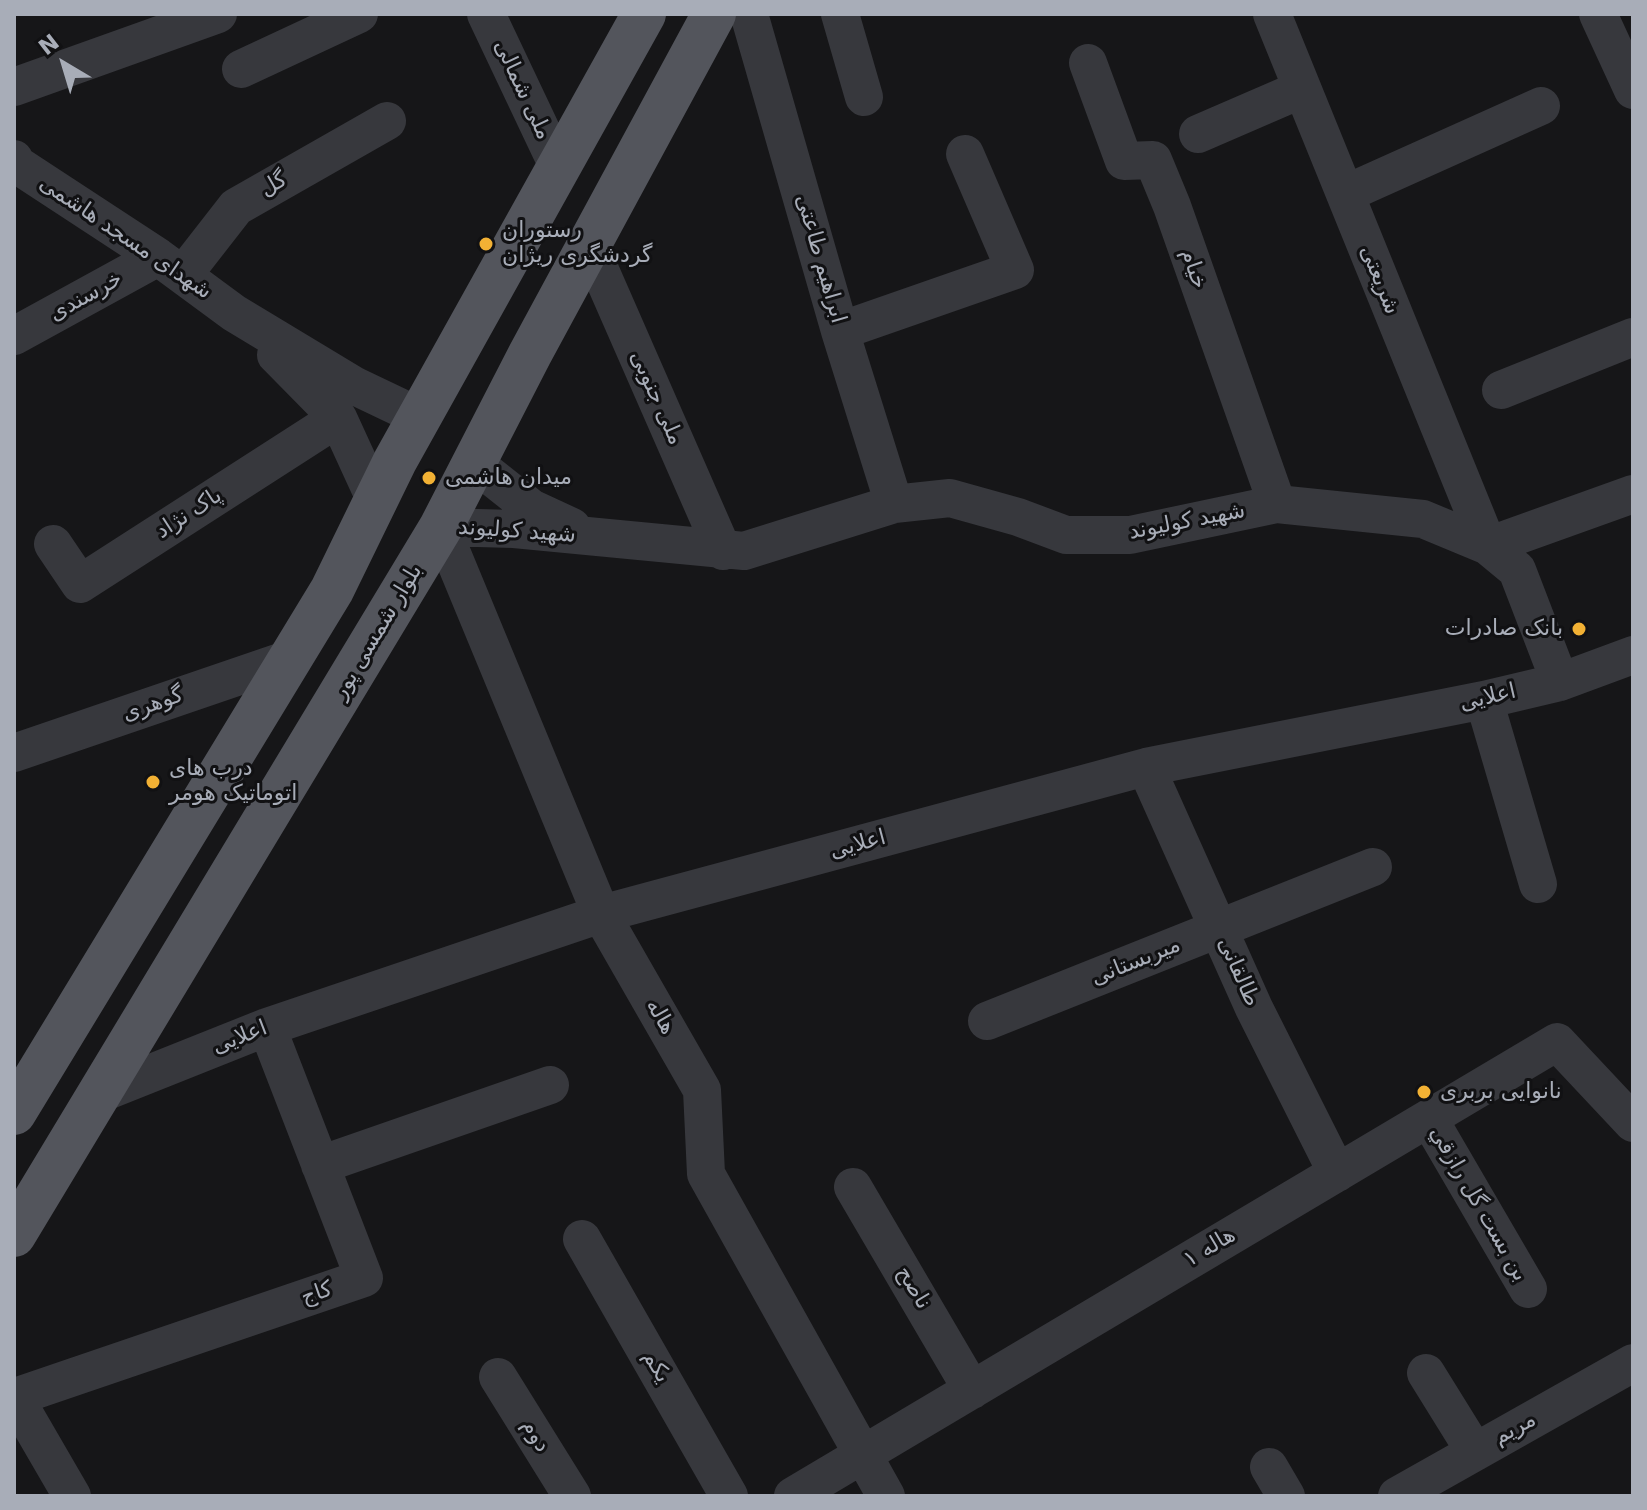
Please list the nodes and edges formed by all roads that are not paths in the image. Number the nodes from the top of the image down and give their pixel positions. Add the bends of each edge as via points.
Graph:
1 (218, 14) edge
2 (359, 14) edge
3 (486, 14) edge
4 (644, 14) edge
5 (714, 14) edge
6 (749, 14) edge
7 (840, 14) edge
8 (1272, 14) edge
9 (1598, 14) edge
10 (1088, 63) dead end
11 (241, 69) dead end
12 (14, 87) edge
13 (1302, 89) junction
14 (1633, 90) edge
15 (864, 97) dead end
16 (1541, 106) dead end
17 (387, 121) dead end
18 (1198, 134) dead end
19 (965, 154) dead end
20 (15, 162) edge
21 (558, 166) junction
22 (1345, 194) junction
23 (589, 245) junction
24 (170, 266) junction
25 (234, 313) junction
26 (468, 331) junction
27 (840, 331) junction
28 (14, 336) edge
29 (1633, 337) edge
30 (530, 354) junction
31 (1501, 390) dead end
32 (420, 417) junction
33 (338, 418) junction
34 (473, 462) junction
35 (1633, 494) edge
36 (376, 501) junction
37 (894, 504) junction
38 (1277, 504) junction
39 (441, 527) junction
40 (592, 537) junction
41 (53, 544) dead end
42 (1488, 546) junction
43 (723, 551) junction
44 (1633, 655) edge
45 (292, 658) junction
46 (1560, 682) junction
47 (1484, 700) junction
48 (14, 753) edge
49 (1146, 767) junction
50 (1373, 867) dead end
51 (1538, 884) dead end
52 (601, 914) junction
53 (1219, 929) junction
54 (987, 1021) dead end
55 (267, 1027) junction
56 (550, 1085) dead end
57 (99, 1094) junction
58 (15, 1110) edge
59 (1429, 1119) junction
60 (1633, 1123) edge
61 (320, 1165) junction
62 (1337, 1173) junction
63 (853, 1187) dead end
64 (14, 1235) edge
65 (582, 1239) dead end
66 (1528, 1289) dead end
67 (1633, 1363) edge
68 (1426, 1373) dead end
69 (498, 1377) dead end
70 (972, 1390) junction
71 (14, 1397) edge
72 (1475, 1452) junction
73 (862, 1455) junction
74 (72, 1496) edge
75 (572, 1496) edge
76 (729, 1496) edge
77 (793, 1496) edge
78 (886, 1496) edge
79 (1397, 1496) edge

1 - 12 street
2 - 11 street
3 - 21 street, ملی شمالی
4 - 21 main road
5 - 23 main road, بلوار شمسی پور
6 - 27 street, ابراهیم طاعتی
7 - 15 street
8 - 13 street, شریعتی
9 - 14 street
10 - 38 street, خیام via 1124,161 1153,160
13 - 18 street
13 - 22 street, شریعتی
16 - 22 street
17 - 24 street, گل via 236,207
19 - 27 street via 1015,270
20 - 24 street, شهدای مسجد هاشمی
21 - 26 main road
22 - 42 street, شریعتی
23 - 30 main road, بلوار شمسی پور
23 - 43 street, ملی جنوبی
24 - 25 street, شهدای مسجد هاشمی
24 - 28 street, خرسندی
25 - 32 street via 355,386
25 - 33 street
26 - 30 main road via 475,344 500,359
26 - 32 main road
27 - 37 street, ابراهیم طاعتی
29 - 31 street
30 - 34 main road, بلوار شمسی پور
32 - 34 main road via 442,412 469,428 476,444
32 - 36 main road
33 - 36 street
33 - 41 street, پاک نژاد via 80,584
34 - 39 main road, بلوار شمسی پور
34 - 40 street, شهید کولیوند via 531,508
35 - 42 street
36 - 45 main road
37 - 38 street, شهید کولیوند via 950,498 1066,535 1130,535
37 - 43 street, شهید کولیوند via 744,551
38 - 42 street, شهید کولیوند via 1423,519
39 - 40 street, شهید کولیوند
39 - 52 street, هاله
39 - 57 main road, بلوار شمسی پور
40 - 43 street, شهید کولیوند
42 - 46 street, شهید کولیوند via 1517,570
44 - 46 street, اعلایی
45 - 48 street, گوهری
45 - 58 main road
46 - 47 street, اعلایی
47 - 49 street, اعلایی
47 - 51 street
49 - 52 street, اعلایی
49 - 53 street, طالقانی
50 - 53 street, میربستانی
52 - 55 street, اعلایی
52 - 73 street, هاله via 702,1090 706,1174
53 - 54 street, میربستانی
53 - 62 street, طالقانی
55 - 57 street, اعلایی
55 - 61 street, کاج
56 - 61 street
57 - 64 main road, بلوار شمسی پور
59 - 60 street, هاله ۱ via 1557,1042
59 - 62 street, هاله ۱
59 - 66 street, بن بست گل رازقي
61 - 71 street, کاج via 364,1278
62 - 70 street, هاله ۱
63 - 70 street, ناصح
65 - 76 street, یکم
67 - 72 street, مریم
68 - 72 street
69 - 75 street, دوم
70 - 73 street, هاله ۱
71 - 74 street
72 - 79 street, مریم
73 - 77 street, هاله ۱
73 - 78 street, هاله

